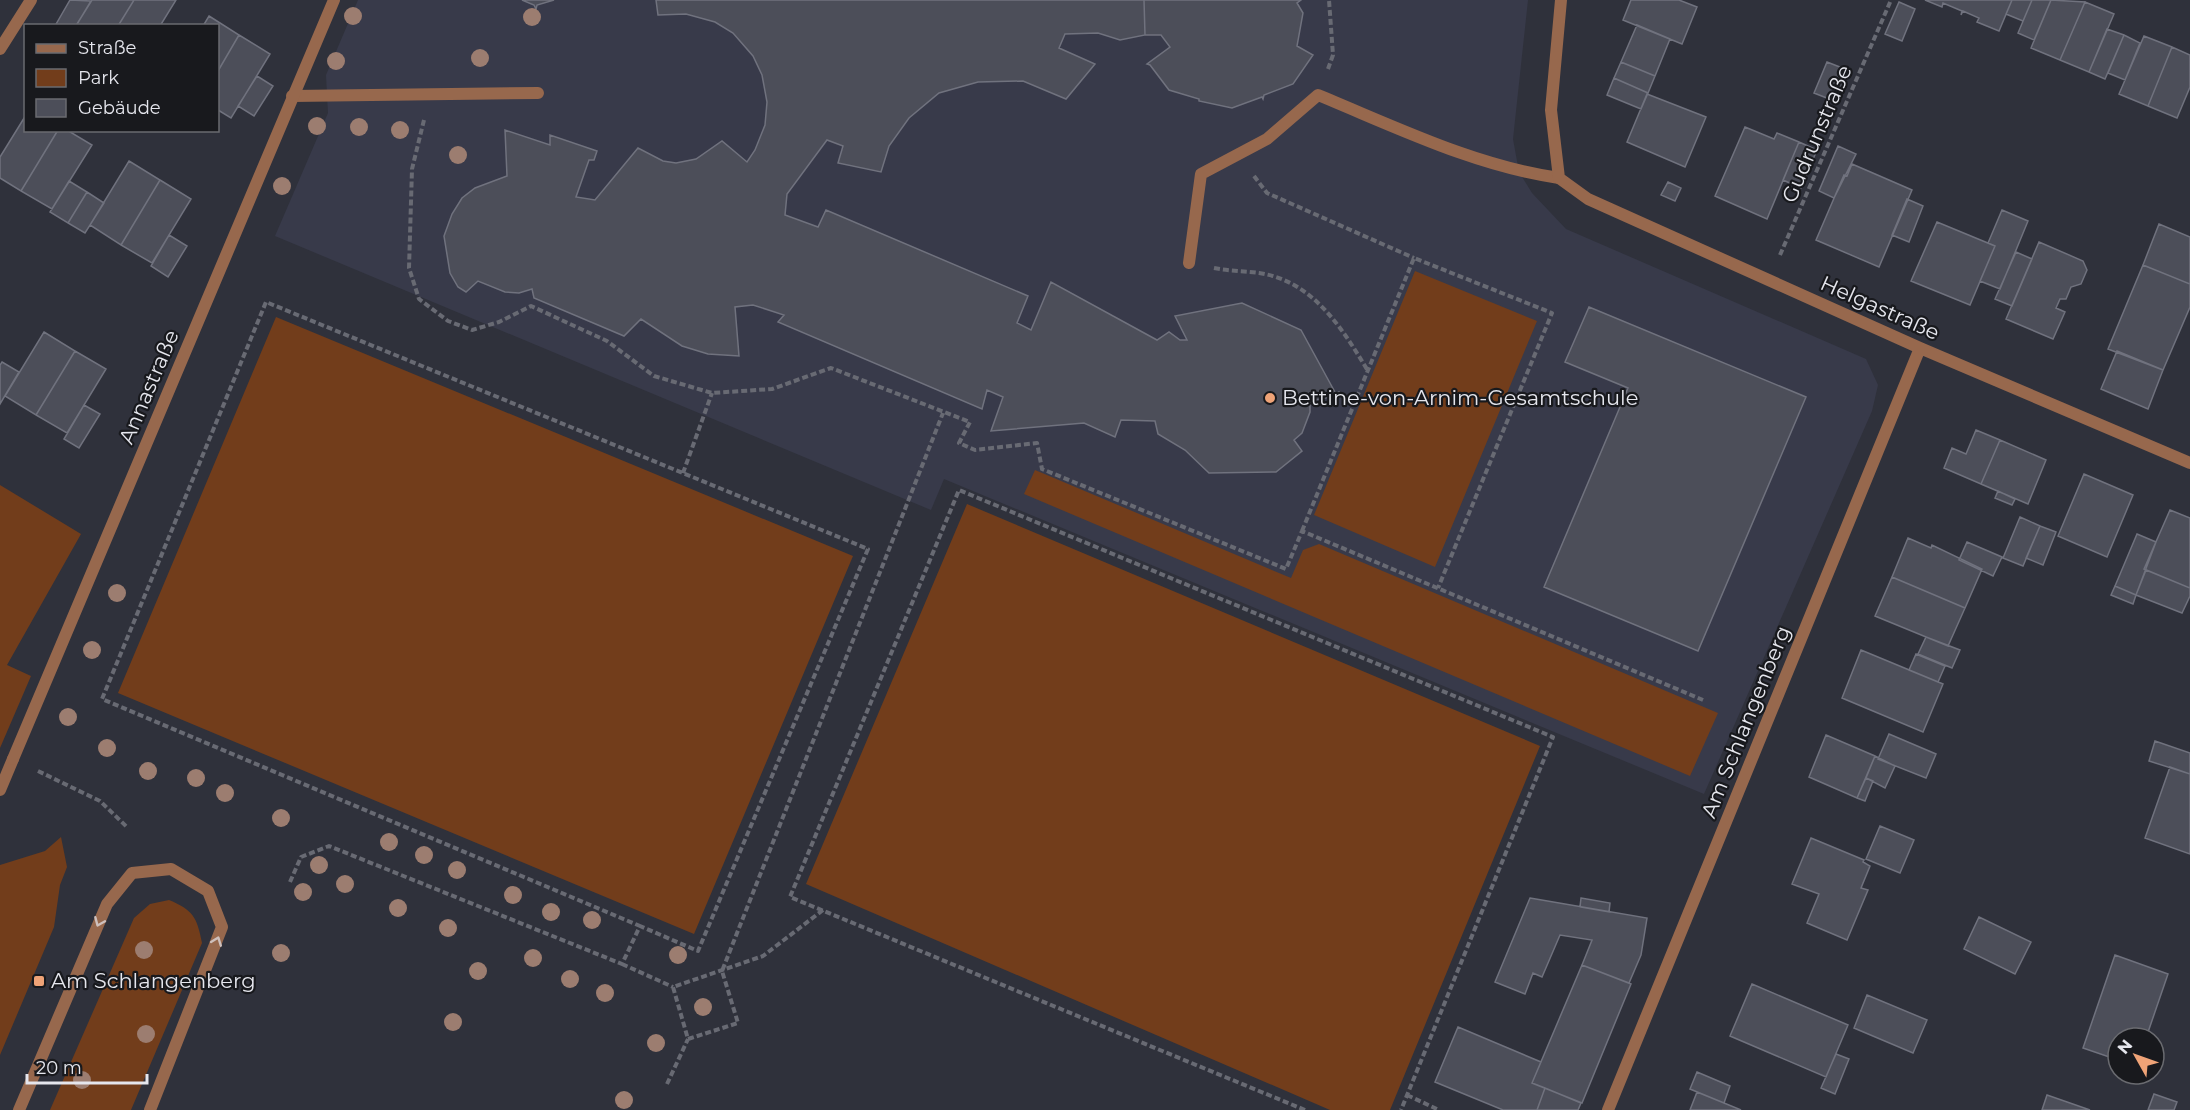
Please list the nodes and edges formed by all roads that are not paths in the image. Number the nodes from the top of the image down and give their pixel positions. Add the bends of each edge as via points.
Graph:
1 (31, 0) edge
2 (334, 0) edge
3 (1561, 0) edge
4 (0, 49) edge
5 (538, 93) dead end
6 (292, 96) junction
7 (1559, 178) junction
8 (1190, 263) road end
9 (1920, 348) junction
10 (2190, 463) edge
11 (0, 790) edge
12 (18, 1110) edge
13 (150, 1110) edge
14 (1608, 1110) edge

1 - 4 street
2 - 6 street, Annastraße
3 - 7 street via 1551,110
5 - 6 street
6 - 11 street, Annastraße
7 - 8 street via 1489,163 1318,95 1267,139 1201,174
7 - 9 street, Helgastraße via 1588,199
9 - 10 street, Helgastraße
9 - 14 street, Am Schlangenberg
13 -> 12 street via 222,927 208,891 171,869 132,873 106,904

